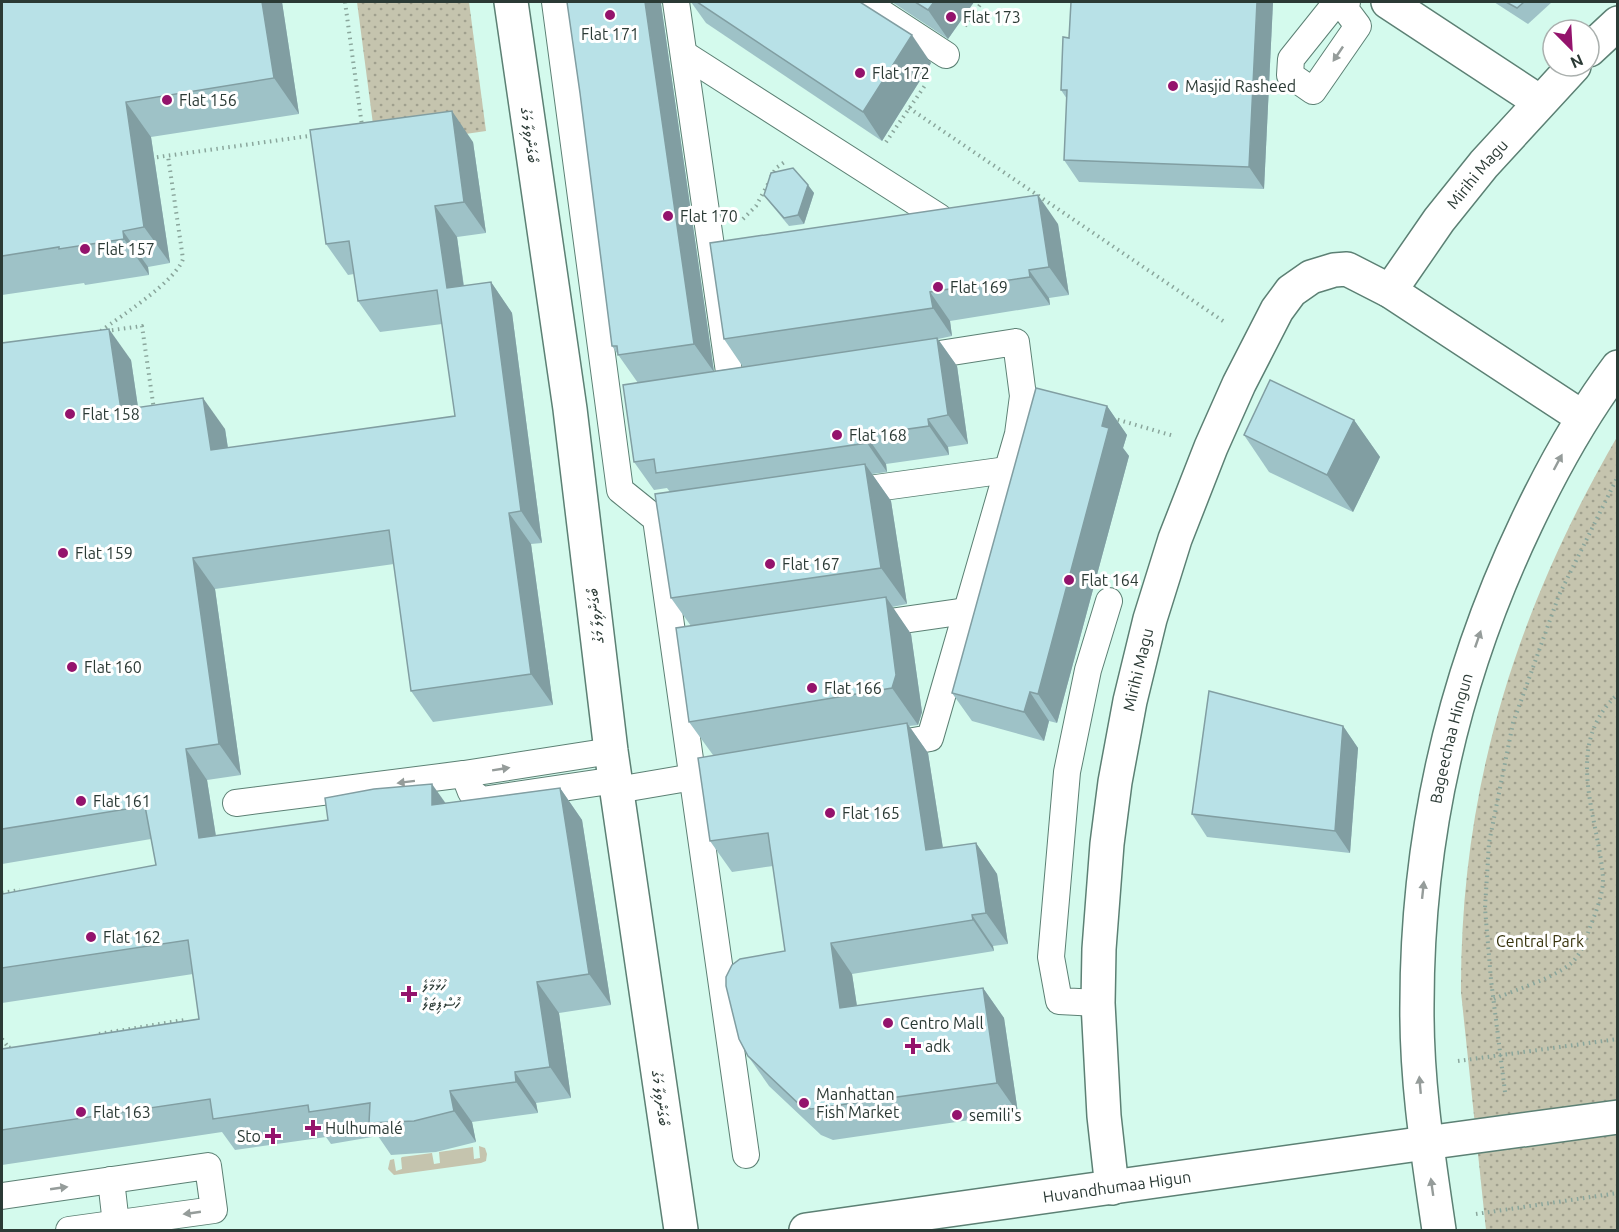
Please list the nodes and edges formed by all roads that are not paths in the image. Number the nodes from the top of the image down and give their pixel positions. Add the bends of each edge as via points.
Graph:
1 (511, 2) edge
2 (555, 2) edge
3 (676, 2) edge
4 (865, 2) edge
5 (1388, 2) edge
6 (1617, 23) edge
7 (1601, 38) edge
8 (684, 54) junction
9 (946, 55) dead end
10 (1563, 78) edge
11 (1540, 102) junction
12 (905, 223) edge
13 (1390, 291) junction
14 (885, 362) edge
15 (1617, 367) edge
16 (732, 386) edge
17 (620, 402) junction
18 (570, 410) junction
19 (1582, 417) junction
20 (1007, 470) junction
21 (820, 496) edge
22 (1109, 601) dead end
23 (966, 611) junction
24 (850, 628) edge
25 (859, 750) edge
26 (729, 771) edge
27 (615, 774) junction
28 (694, 777) junction
29 (236, 803) dead end
30 (1098, 1003) junction
31 (1617, 1118) edge
32 (1426, 1143) junction
33 (746, 1155) dead end
34 (111, 1180) junction
35 (1112, 1188) junction
36 (2, 1196) edge
37 (913, 1223) edge
38 (116, 1224) junction
39 (1438, 1225) edge
40 (69, 1230) edge
41 (681, 1230) edge
42 (806, 1230) edge

1 - 18 street, ބޯގަންވިލާ މަގު
2 - 17 lane
3 - 8 lane
4 - 9 lane
5 - 11 street
6 - 7 street
8 - 12 lane via 949,216
8 - 16 lane via 723,251
10 - 11 street, Mirihi Magu
11 - 13 street, Mirihi Magu via 1439,220
13 - 19 street, Mirihi Magu
13 - 30 street, Mirihi Magu via 1347,269 1301,283 1284,300 1259,345 1211,447 1175,539 1130,700 1107,844
14 - 20 lane via 1016,342 1023,396 1018,434
15 - 19 street, Bageechaa Hingun
17 - 18 lane
17 - 28 lane via 620,490 668,517 688,652
18 - 27 street, ބޯގަންވިލާ މަގު
32 -> 19 street, Bageechaa Hingun via 1419,1066 1419,930 1439,782 1455,709 1505,568
20 - 21 lane
20 - 23 lane
22 - 30 lane via 1088,670 1067,772 1051,957 1059,1001
23 - 24 lane
23 - 25 lane via 930,738
26 - 28 lane
27 - 28 lane
27 -> 29 lane via 482,800 471,792 464,774
27 - 41 street, ބޯގަންވިލާ މަގު
28 - 33 lane
30 - 35 street, Mirihi Magu
31 - 32 street, Huvandhumaa Higun
32 - 35 street, Huvandhumaa Higun
39 -> 32 street, Bageechaa Hingun
36 -> 34 lane
34 - 38 lane
34 -> 38 lane via 208,1166 214,1210
35 - 37 street, Huvandhumaa Higun
37 - 42 street, Huvandhumaa Higun
38 - 40 lane

